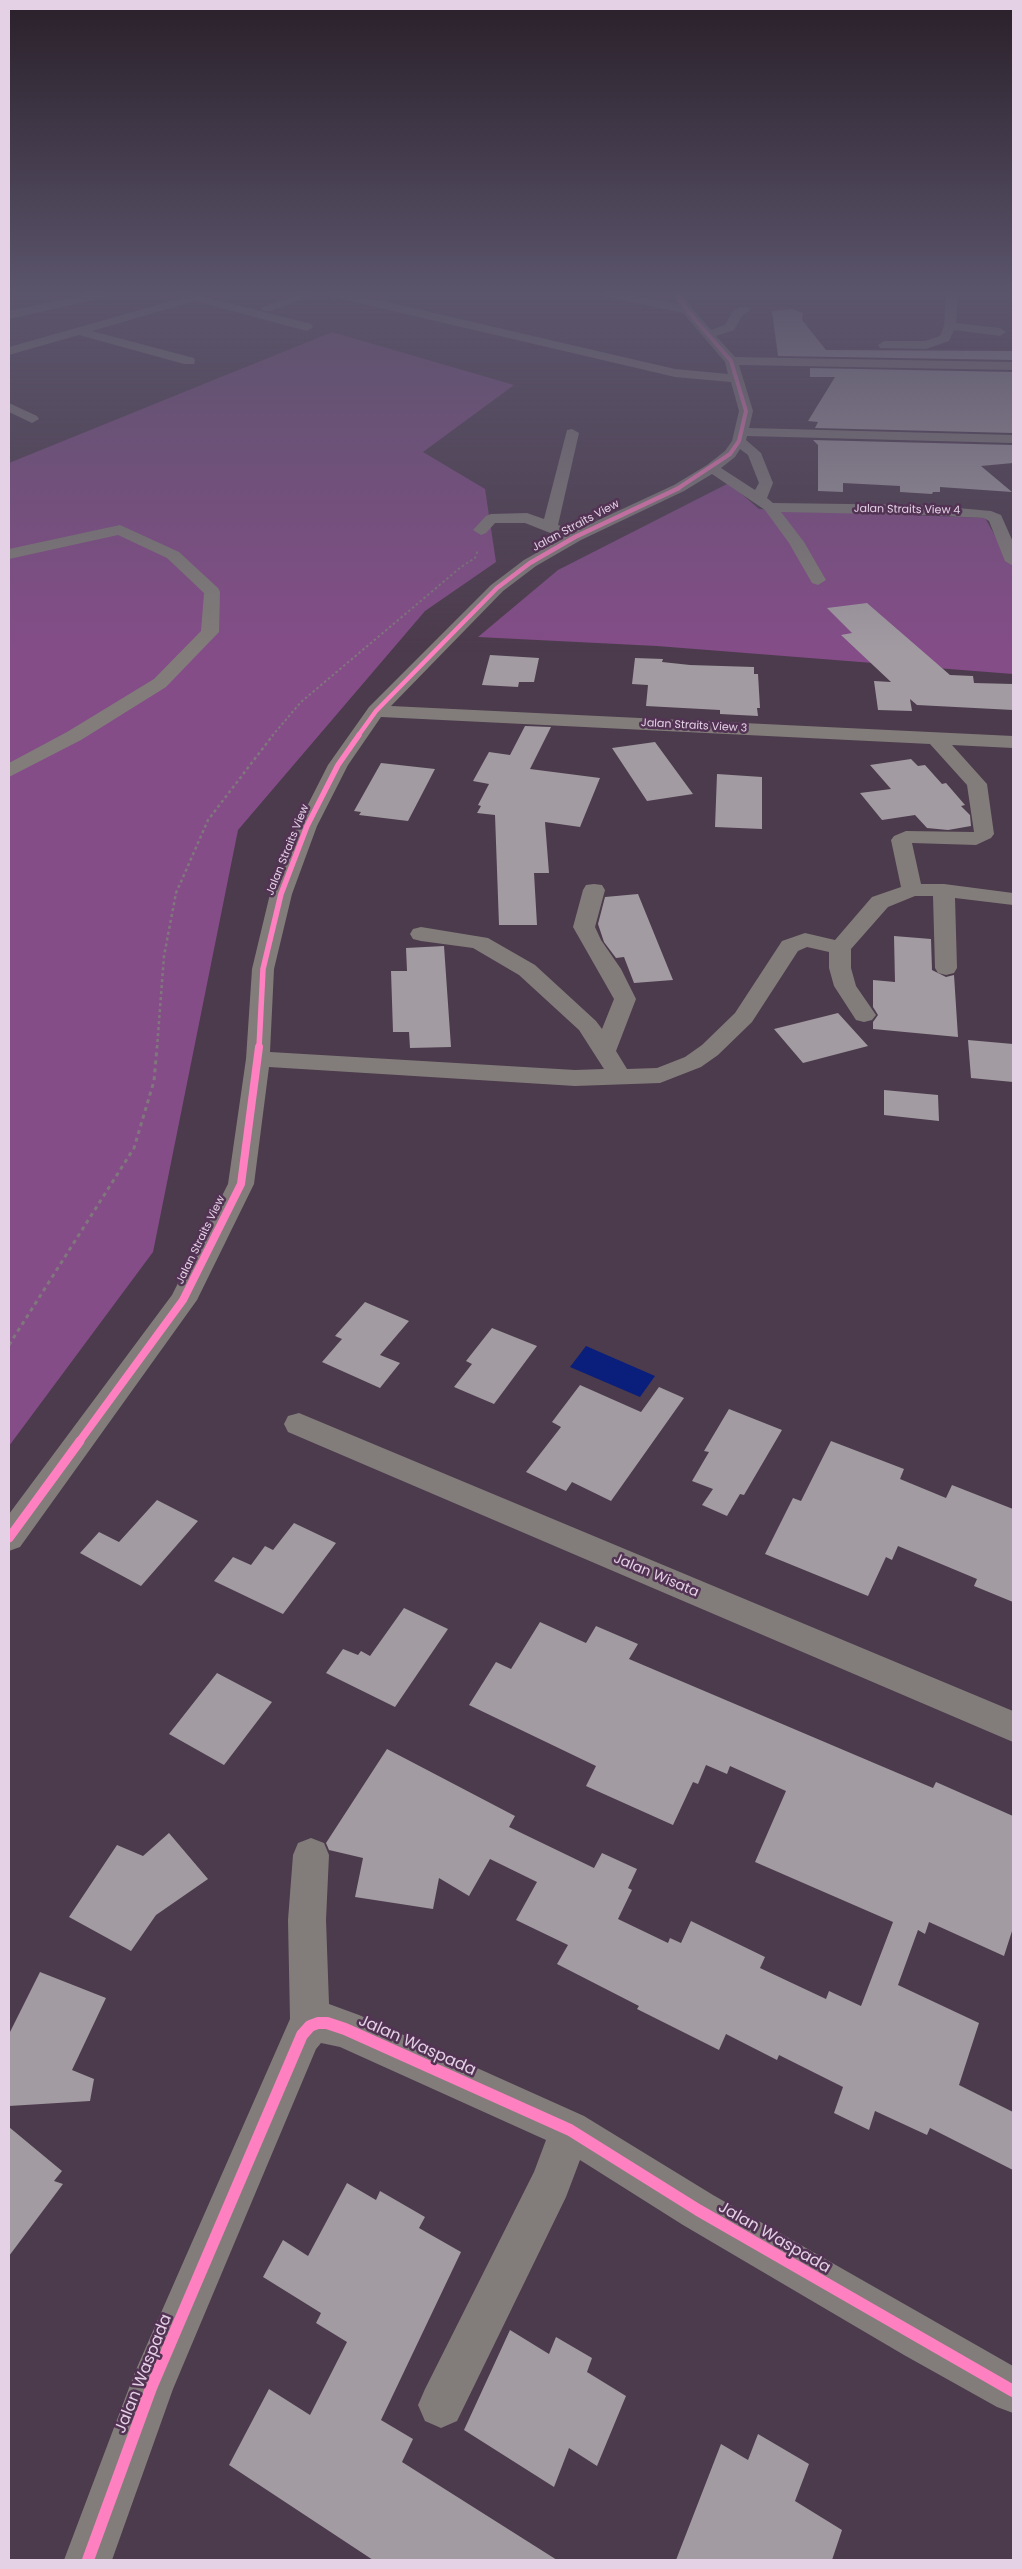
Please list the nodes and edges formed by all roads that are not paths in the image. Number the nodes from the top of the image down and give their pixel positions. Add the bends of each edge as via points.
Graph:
1 (21, 413) edge
2 (746, 413) edge
3 (32, 418) dead end
4 (572, 433) dead end
5 (741, 437) junction
6 (1013, 440) edge
7 (712, 468) junction
8 (764, 502) junction
9 (550, 528) junction
10 (482, 530) road end
11 (575, 538) junction
12 (9, 554) edge
13 (1012, 556) edge
14 (818, 580) dead end
15 (376, 711) junction
16 (936, 738) junction
17 (1013, 742) edge
18 (9, 771) edge
19 (594, 890) dead end
20 (912, 890) junction
21 (944, 890) junction
22 (1013, 899) edge
23 (422, 934) dead end
24 (840, 948) junction
25 (946, 968) dead end
26 (864, 1015) dead end
27 (604, 1051) junction
28 (258, 1059) junction
29 (621, 1078) junction
30 (299, 1424) dead end
31 (9, 1538) edge
32 (1013, 1727) edge
33 (311, 1855) dead end
34 (310, 2026) junction
35 (570, 2130) junction
36 (1013, 2391) edge
37 (441, 2405) dead end
38 (88, 2560) edge

1 - 3 street
2 - 5 street
4 - 9 street
5 - 6 street
5 - 7 street, Jalan Straits View via 730,454
5 - 8 street via 754,452 766,483
7 - 8 street
7 - 11 street, Jalan Straits View via 679,488
8 - 13 street, Jalan Straits View 4 via 986,514 996,518
8 - 14 street via 796,542
9 - 10 street via 527,518 505,517 491,519
9 - 11 street
11 - 15 street, Jalan Straits View via 530,563 497,588
12 - 18 street via 120,530 173,555 212,592 210,632 160,683
15 - 16 street, Jalan Straits View 3
15 - 28 street, Jalan Straits View via 338,765 307,826 281,894 263,969
16 - 17 street, Jalan Straits View 3
16 - 20 street via 976,784 984,834 976,839 906,837 901,840
19 - 27 street via 584,927 625,999
20 - 21 street
20 - 24 street via 880,902
21 - 22 street
21 - 25 street
23 - 27 street via 480,943 527,970 588,1026
24 - 26 street via 840,968 845,986
24 - 29 street via 805,940 790,946 744,1017 710,1050 693,1062 660,1075
27 - 29 street
28 - 29 street
28 - 31 street, Jalan Straits View via 241,1184 184,1300
30 - 32 street, Jalan Wisata
33 - 34 street via 307,1920
34 - 35 street, Jalan Waspada via 327,2023 345,2029
34 - 38 street, Jalan Waspada via 302,2035 151,2388
35 - 36 street, Jalan Waspada via 715,2220
35 - 37 street via 551,2182

